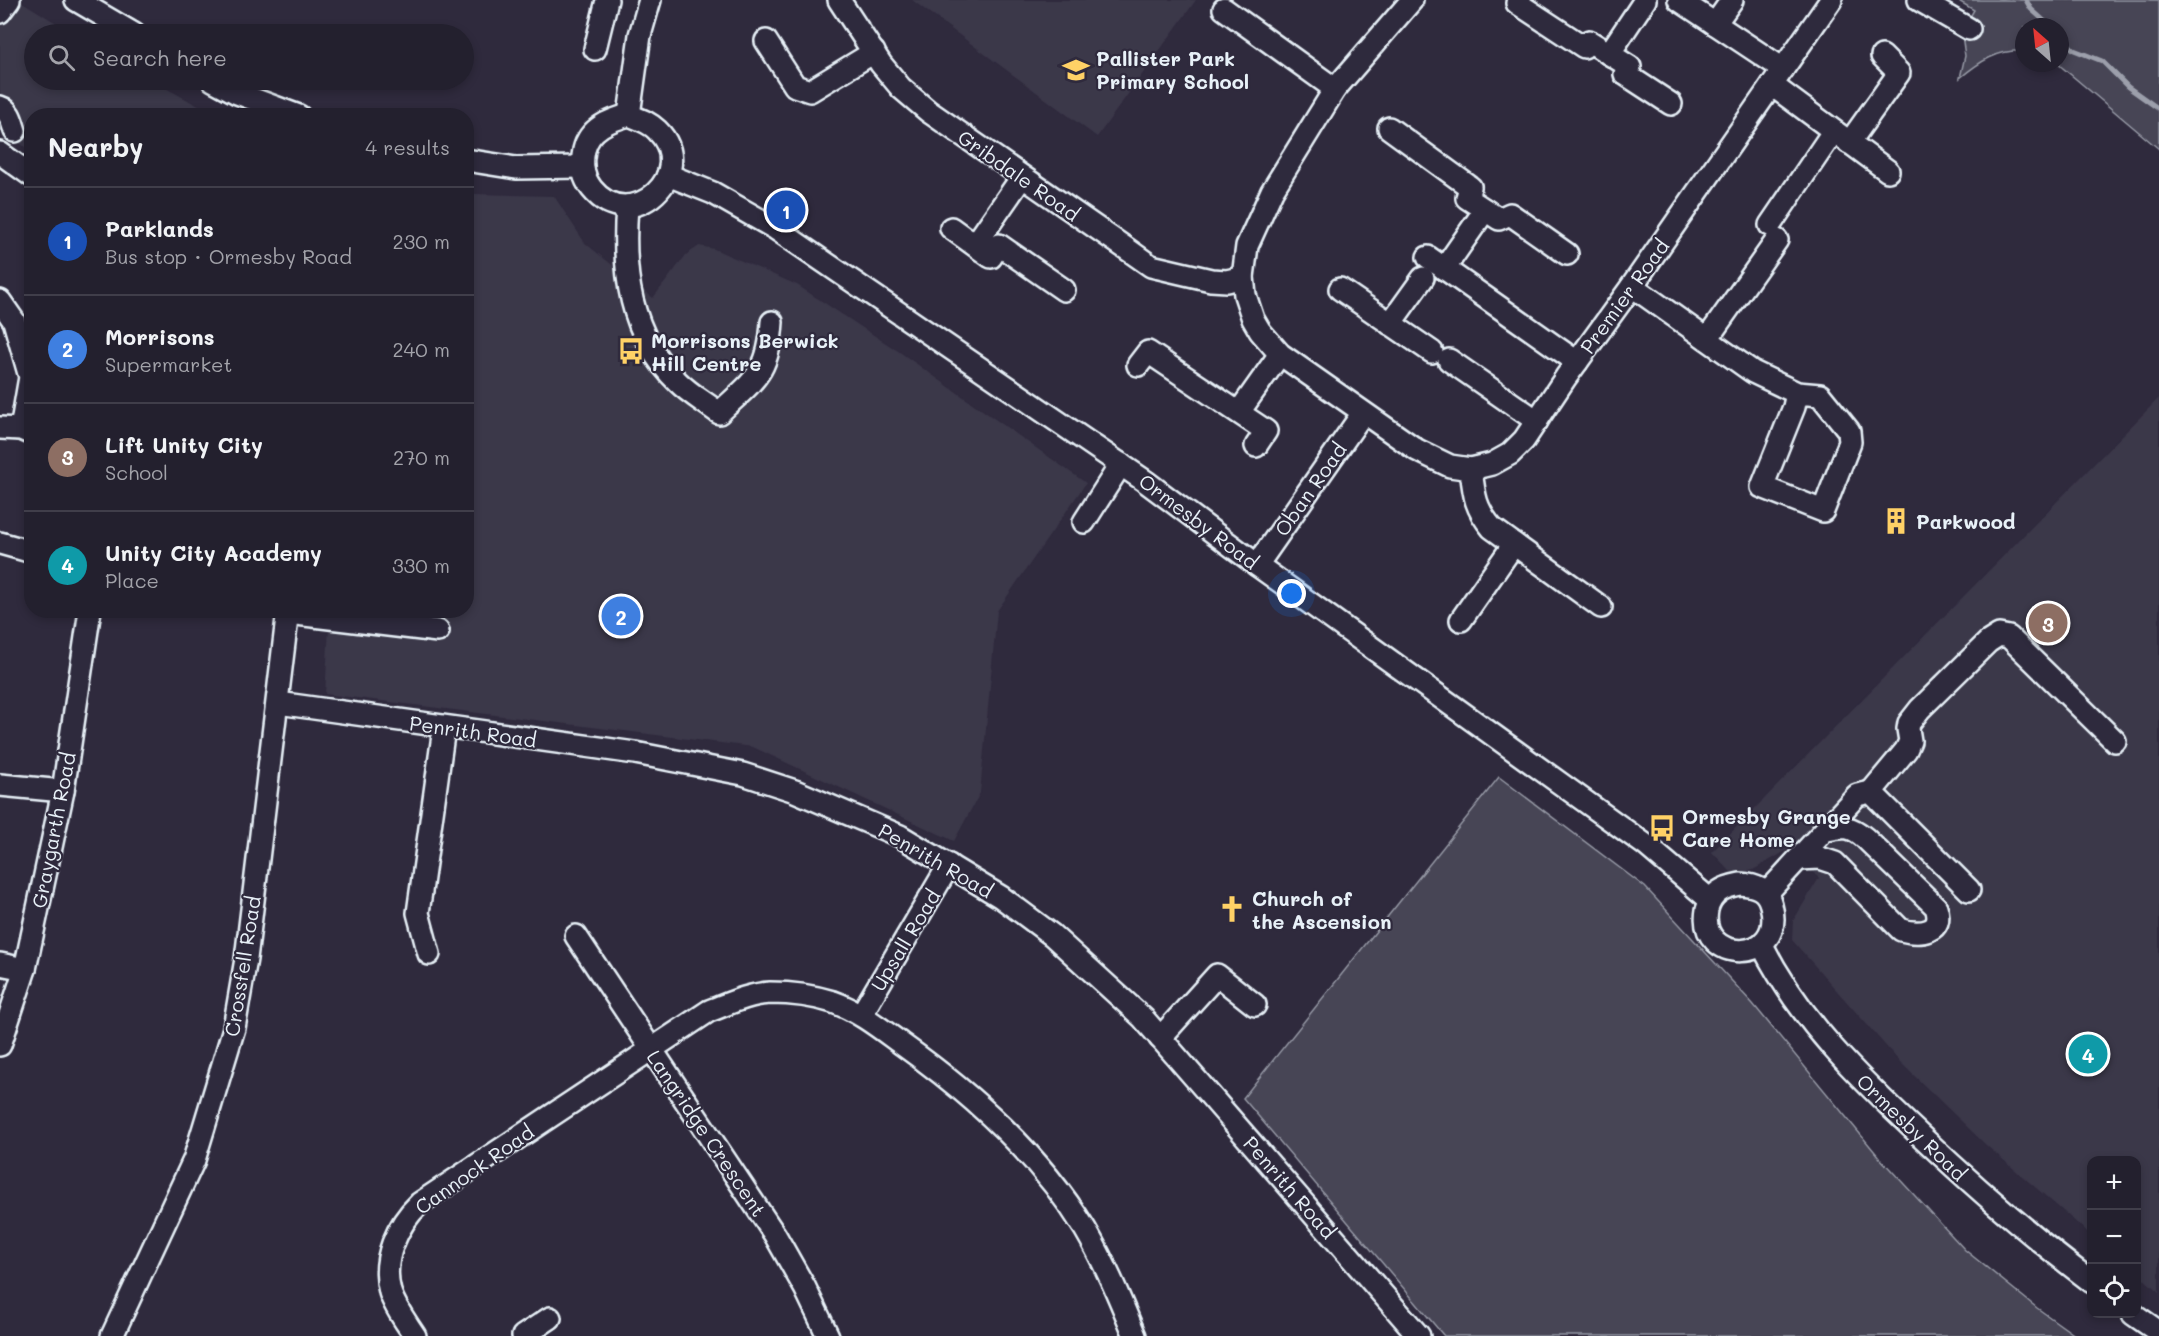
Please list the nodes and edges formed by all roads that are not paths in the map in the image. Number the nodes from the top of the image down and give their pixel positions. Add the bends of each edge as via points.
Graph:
1 (9, 0) edge
2 (76, 0) edge
3 (607, 0) edge
4 (651, 0) edge
5 (839, 0) edge
6 (1412, 0) edge
7 (1645, 0) edge
8 (1679, 0) edge
9 (1732, 0) edge
10 (1831, 0) edge
11 (1919, 0) edge
12 (1517, 3) dead end
13 (1224, 9) dead end
14 (0, 12) edge
15 (117, 24) edge
16 (1715, 24) junction
17 (1969, 29) dead end
18 (766, 41) dead end
19 (595, 49) dead end
20 (873, 52) junction
21 (1609, 54) junction
22 (1882, 56) dead end
23 (1777, 77) junction
24 (1335, 89) junction
25 (231, 90) edge
26 (1671, 104) dead end
27 (0, 107) edge
28 (277, 108) edge
29 (629, 115) junction
30 (1389, 128) dead end
31 (15, 131) dead end
32 (1841, 137) junction
33 (0, 153) edge
34 (474, 161) edge
35 (582, 167) junction
36 (24, 170) edge
37 (1888, 171) dead end
38 (668, 175) junction
39 (1022, 177) junction
40 (627, 206) junction
41 (1485, 210) junction
42 (951, 228) dead end
43 (975, 245) junction
44 (1567, 254) dead end
45 (1243, 277) junction
46 (1423, 278) dead end
47 (1632, 286) junction
48 (1340, 289) dead end
49 (1064, 290) dead end
50 (0, 301) edge
51 (772, 322) dead end
52 (1390, 324) junction
53 (1707, 339) junction
54 (1280, 354) junction
55 (24, 356) edge
56 (1577, 362) junction
57 (1137, 365) dead end
58 (1797, 393) junction
59 (1239, 412) junction
60 (1363, 414) junction
61 (1537, 421) junction
62 (0, 428) edge
63 (24, 431) edge
64 (1256, 446) dead end
65 (1121, 464) junction
66 (1471, 469) junction
67 (1084, 522) dead end
68 (0, 543) edge
69 (1514, 544) junction
70 (24, 550) edge
71 (1257, 565) junction
72 (1601, 606) dead end
73 (89, 618) edge
74 (287, 618) edge
75 (335, 618) edge
76 (1461, 621) dead end
77 (438, 631) dead end
78 (278, 703) junction
79 (444, 728) junction
80 (2115, 741) dead end
81 (0, 785) edge
82 (63, 791) junction
83 (1871, 792) junction
84 (1827, 830) junction
85 (1799, 860) junction
86 (949, 865) junction
87 (1969, 890) dead end
88 (1767, 893) junction
89 (1709, 899) junction
90 (576, 936) dead end
91 (1762, 945) junction
92 (429, 954) dead end
93 (0, 964) edge
94 (25, 969) junction
95 (1255, 1005) dead end
96 (861, 1015) junction
97 (1160, 1038) junction
98 (0, 1045) edge
99 (651, 1050) junction
100 (2087, 1279) edge
101 (550, 1318) dead end
102 (2139, 1318) edge
103 (2159, 1332) edge
104 (112, 1336) edge
105 (415, 1336) edge
106 (523, 1336) edge
107 (828, 1336) edge
108 (1135, 1336) edge
109 (1419, 1336) edge

1 - 14 street
2 - 15 street
3 - 19 street
4 - 29 street via 640,35
5 - 20 street, Gribdale Road
6 - 24 street
7 - 21 street
8 - 16 street
9 - 16 street
10 - 23 street, Premier Road
11 - 17 street
12 - 21 street via 1584,47 1589,41
13 - 24 street
16 - 23 street
18 - 20 street via 795,86 810,91
20 - 39 street, Gribdale Road via 901,88 928,111
21 - 26 street via 1630,67 1625,74
22 - 32 street via 1899,73
23 - 32 street
23 - 47 street, Premier Road
24 - 45 street via 1272,190 1251,232
25 - 28 street
27 - 31 street via 10,115
29 - 35 street via 601,125 592,133 584,147
29 - 38 street via 659,131 669,148
30 - 41 street via 1470,186 1467,198
32 - 37 street
32 - 53 street via 1773,232
33 - 36 street
34 - 35 street via 516,168
35 - 40 street via 597,195 612,204
38 - 40 street via 659,192
38 - 65 street, Ormesby Road via 713,193 784,235
39 - 43 street
39 - 45 street, Gribdale Road via 1151,266 1211,280
40 - 51 street via 625,258 635,315 654,352 679,383 719,413 761,371 768,358
41 - 44 street via 1498,219 1510,214
41 - 56 street via 1436,263
42 - 43 street
43 - 49 street via 991,256 999,245
45 - 54 street via 1254,320
46 - 52 street
47 - 53 street
47 - 56 street, Premier Road
48 - 52 street
50 - 55 street via 14,321
52 - 61 street
53 - 58 street via 1753,372
54 - 59 street
54 - 60 street
56 - 61 street, Premier Road
57 - 59 street via 1148,352
58 - 58 street via 1820,395 1849,431 1850,442 1823,510 1762,487
59 - 64 street via 1266,431
60 - 66 street via 1434,459
60 - 71 street, Oban Road
61 - 66 street, Premier Road via 1510,454
62 - 63 street
65 - 67 street
65 - 71 street, Ormesby Road
66 - 69 street via 1481,515
68 - 70 street
69 - 72 street
69 - 76 street
71 - 89 street, Ormesby Road via 1647,846
73 - 82 street, Graygarth Road
74 - 78 street, Crossfell Road
75 - 77 street
78 - 79 street, Penrith Road
78 - 104 street, Crossfell Road via 234,1028 194,1160
79 - 86 street, Penrith Road via 635,753 744,774 843,810 900,836
79 - 92 street via 418,913
80 - 83 street via 2009,637 1999,635 1920,709 1909,723 1906,750
81 - 82 street
82 - 94 street, Graygarth Road
83 - 84 street via 1857,795
83 - 87 street
84 - 85 street
84 - 85 street via 1854,829 1865,838 1936,907 1936,925 1928,932 1915,934 1901,930 1834,863 1820,858
85 - 88 street
86 - 96 street, Upsall Road
86 - 97 street, Penrith Road via 1052,934 1143,1017
88 - 89 street via 1758,886 1740,884 1721,889
88 - 91 street via 1773,927
89 - 91 street via 1707,926 1720,946 1734,951
90 - 99 street, Langridge Crescent
91 - 100 street, Ormesby Road via 1790,994 1839,1056 1974,1186
93 - 94 street
94 - 98 street, Graygarth Road
95 - 97 street via 1217,975
96 - 99 street, Cannock Road via 833,1002 769,993 709,1011
96 - 108 street, Cannock Road via 952,1080 1011,1135 1084,1227 1114,1283
97 - 109 street, Penrith Road
99 - 105 street, Cannock Road via 420,1203 408,1215 393,1243 388,1274 396,1306
99 - 107 street, Langridge Crescent via 775,1235
101 - 106 street
102 - 103 street

